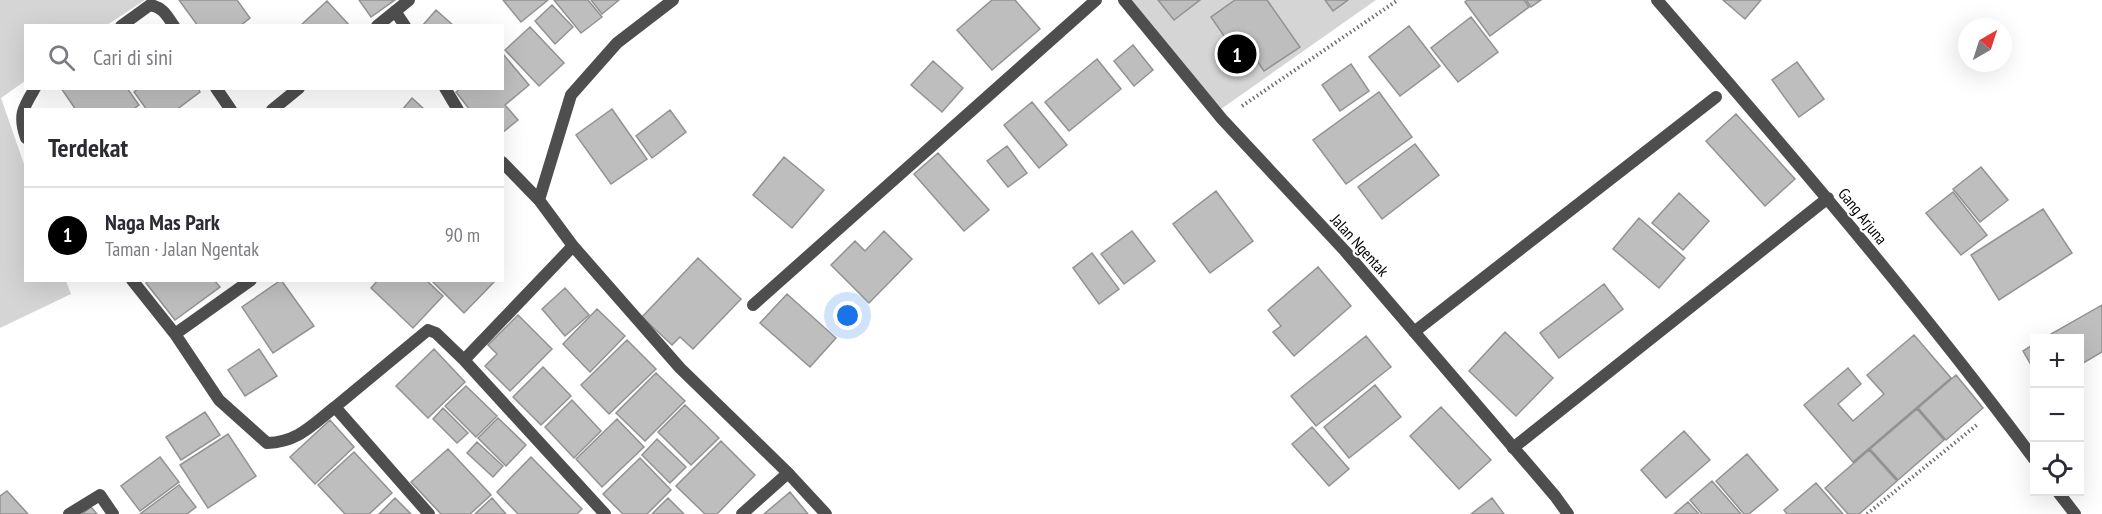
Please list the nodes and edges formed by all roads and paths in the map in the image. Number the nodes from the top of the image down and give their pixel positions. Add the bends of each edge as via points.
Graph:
1 (409, 0) edge
2 (673, 0) edge
3 (1096, 0) edge
4 (1124, 0) edge
5 (1398, 0) edge
6 (1657, 0) edge
7 (395, 11) junction
8 (124, 24) edge
9 (173, 24) edge
10 (379, 24) edge
11 (404, 24) edge
12 (34, 90) edge
13 (217, 90) edge
14 (296, 90) edge
15 (446, 90) edge
16 (1716, 97) dead end
17 (230, 108) edge
18 (274, 108) edge
19 (457, 108) edge
20 (1222, 119) junction
21 (24, 132) edge
22 (504, 164) edge
23 (1828, 198) junction
24 (539, 200) junction
25 (573, 246) junction
26 (134, 282) edge
27 (248, 282) edge
28 (753, 305) dead end
29 (1414, 332) junction
30 (175, 334) junction
31 (464, 360) junction
32 (334, 407) junction
33 (1997, 409) junction
34 (1514, 448) junction
35 (2030, 454) edge
36 (788, 473) junction
37 (2061, 496) edge
38 (69, 514) edge
39 (113, 514) edge
40 (429, 514) edge
41 (605, 514) edge
42 (742, 514) edge
43 (826, 514) edge
44 (1568, 514) edge
45 (1867, 514) edge
46 (2075, 514) edge

1 - 7 street
2 - 24 street via 617,43 571,95
3 - 28 street
4 - 20 street, Jalan Ngentak
5 - 20 path
6 - 23 street, Gang Arjuna
7 - 10 street
7 - 11 street
8 - 9 street via 150,5 164,11
12 - 21 street via 23,108
13 - 17 street
14 - 18 street
15 - 19 street
16 - 29 street
20 - 29 street, Jalan Ngentak
22 - 24 street
23 - 33 street, Gang Arjuna
23 - 34 street
24 - 25 street
25 - 31 street
25 - 36 street via 680,368
26 - 30 street
27 - 30 street
29 - 34 street, Jalan Ngentak
30 - 32 street via 219,400 267,443 297,436
31 - 32 street via 428,330
31 - 41 street
32 - 40 street
33 - 35 street, Gang Arjuna
33 - 45 path
34 - 44 street, Jalan Ngentak
36 - 42 street
36 - 43 street
37 - 46 street
38 - 39 street via 100,495

